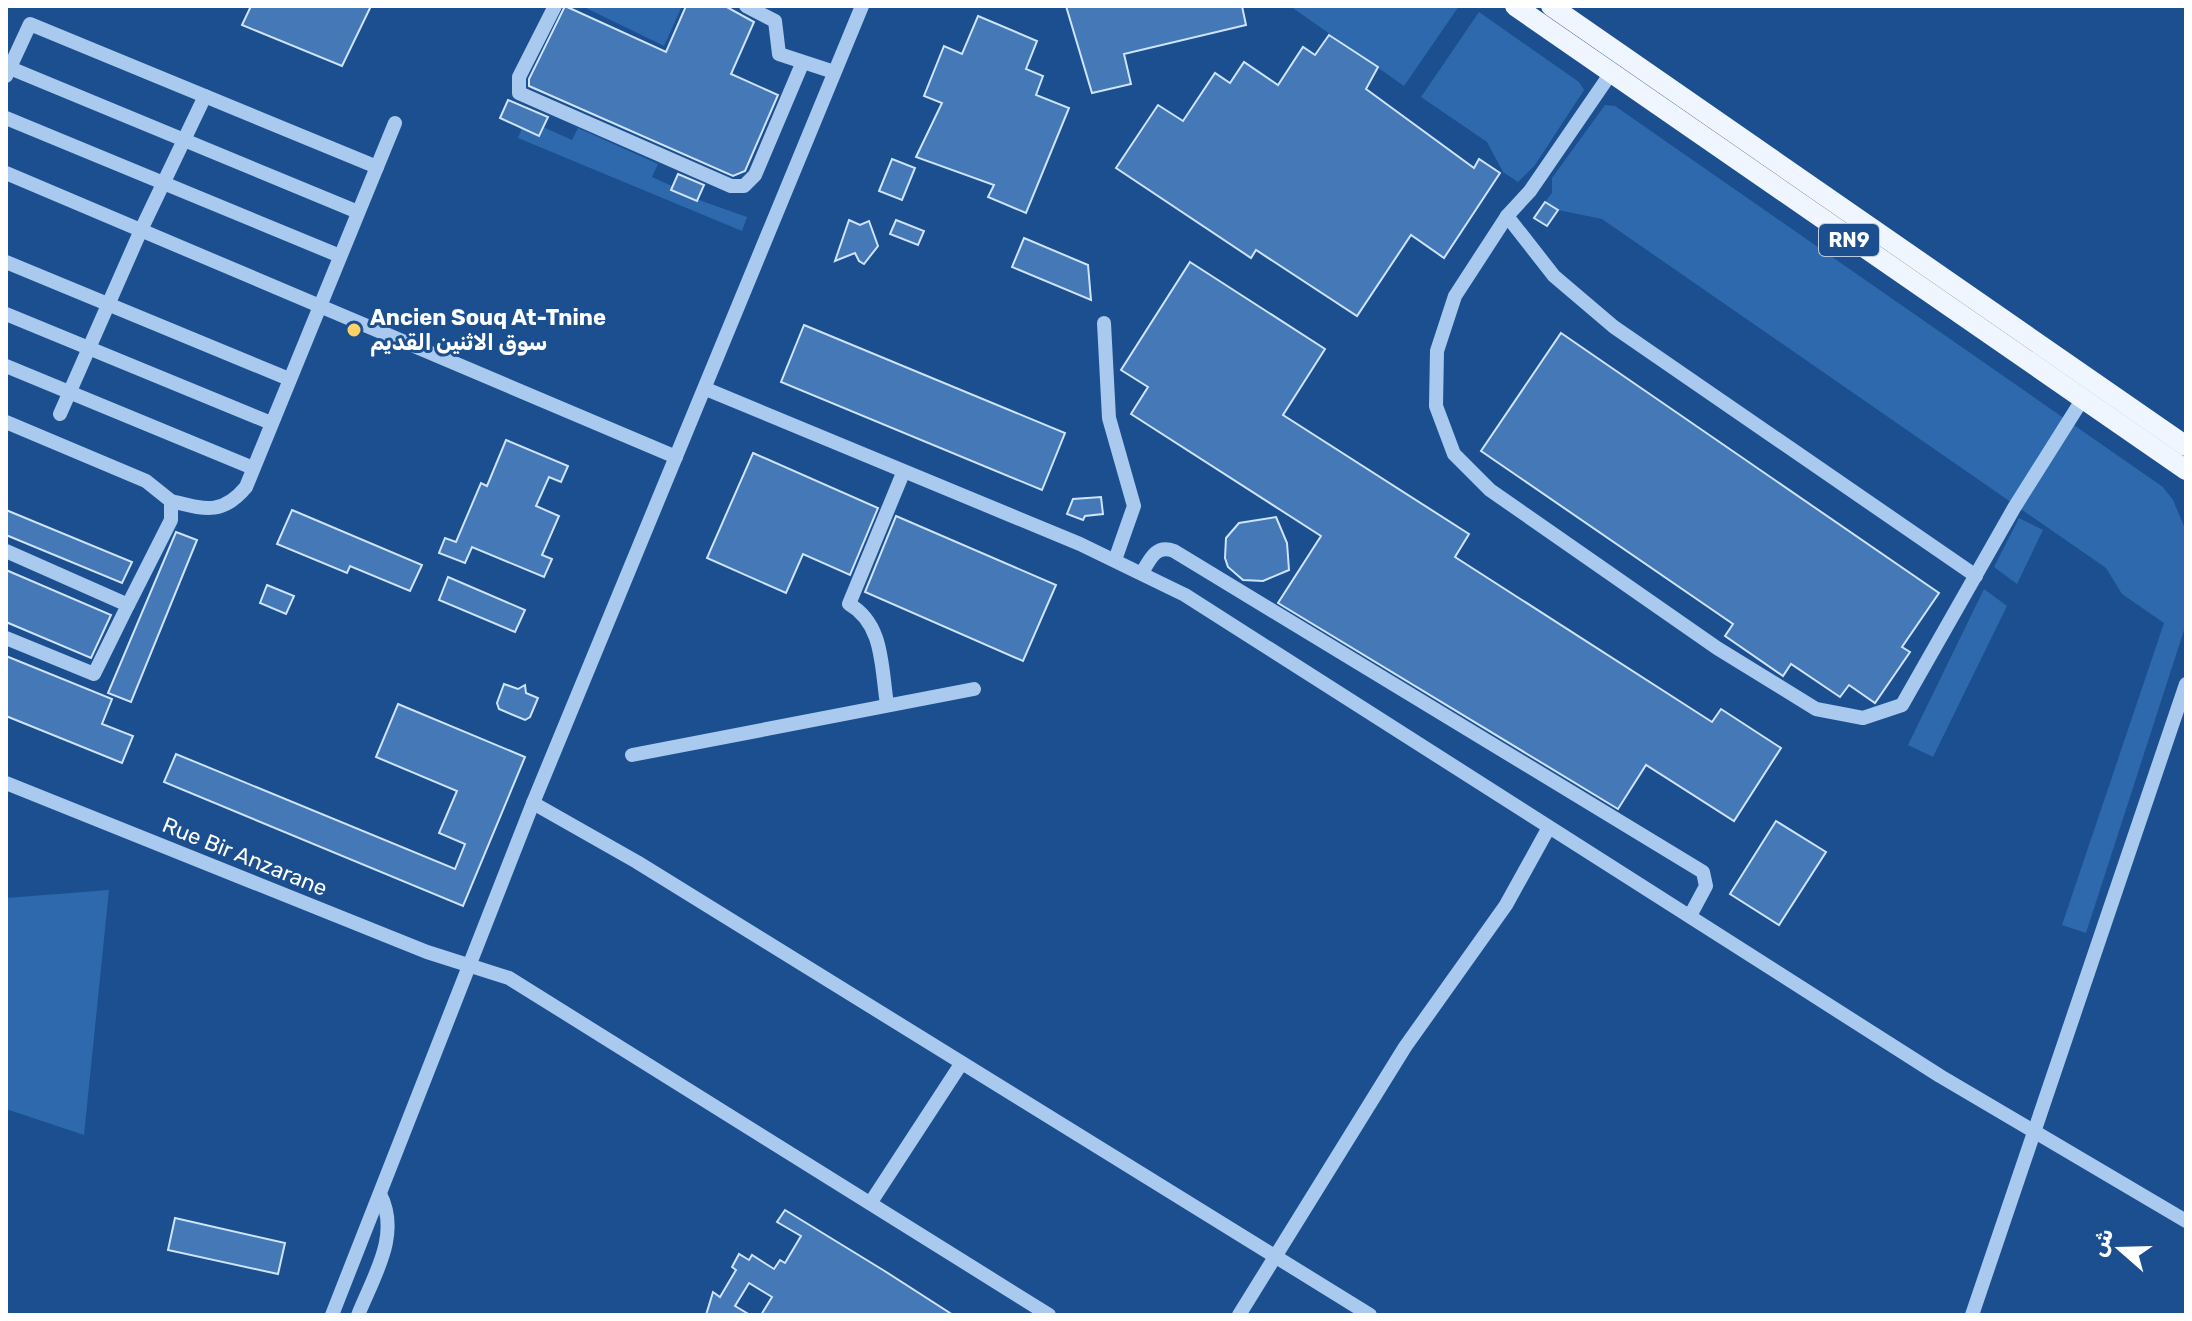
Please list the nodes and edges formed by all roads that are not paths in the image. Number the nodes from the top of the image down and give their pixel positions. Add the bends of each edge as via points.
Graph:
1 (555, 6) edge
2 (746, 6) edge
3 (862, 6) edge
4 (1515, 6) edge
5 (1551, 6) edge
6 (802, 64) junction
7 (8, 72) edge
8 (834, 72) junction
9 (1611, 73) junction
10 (205, 96) junction
11 (6, 118) edge
12 (395, 123) dead end
13 (184, 141) junction
14 (377, 167) junction
15 (6, 173) edge
16 (164, 183) junction
17 (358, 212) junction
18 (1507, 216) junction
19 (141, 230) junction
20 (340, 256) junction
21 (6, 262) edge
22 (109, 304) junction
23 (319, 306) junction
24 (6, 314) edge
25 (1104, 323) dead end
26 (89, 348) junction
27 (6, 366) edge
28 (289, 379) junction
29 (706, 389) junction
30 (70, 392) junction
31 (2082, 400) junction
32 (60, 414) dead end
33 (6, 422) edge
34 (271, 423) junction
35 (2186, 446) edge
36 (676, 457) junction
37 (253, 468) junction
38 (2186, 470) edge
39 (903, 473) junction
40 (171, 501) junction
41 (6, 551) edge
42 (1115, 560) junction
43 (1142, 573) junction
44 (1976, 576) junction
45 (128, 605) junction
46 (6, 638) edge
47 (2186, 684) edge
48 (974, 689) dead end
49 (887, 704) junction
50 (632, 755) dead end
51 (6, 783) edge
52 (533, 803) junction
53 (1548, 829) junction
54 (1691, 914) junction
55 (470, 965) junction
56 (961, 1064) junction
57 (2037, 1131) junction
58 (380, 1194) junction
59 (871, 1202) junction
60 (2186, 1221) edge
61 (1278, 1257) junction
62 (332, 1315) edge
63 (358, 1315) edge
64 (1049, 1315) edge
65 (1239, 1315) edge
66 (1370, 1315) edge
67 (1972, 1315) edge

1 - 6 street via 519,77 519,93 731,186 744,186 755,175
2 - 6 street via 775,21 779,54
3 - 8 street
4 - 9 main road, RN9
5 - 35 main road, RN9
6 - 8 street
7 - 10 street via 30,24
7 - 13 street
8 - 29 street
9 - 18 street
9 - 31 main road, RN9
10 - 13 street
10 - 14 street
11 - 16 street
12 - 14 street
13 - 16 street
13 - 17 street
14 - 17 street
15 - 19 street
16 - 19 street
16 - 20 street
17 - 20 street
18 - 44 street via 1554,276 1614,327
18 - 44 street via 1455,296 1437,351 1436,406 1454,454 1490,490 1717,648 1816,709 1863,718 1902,705
19 - 22 street
19 - 23 street
20 - 23 street
21 - 22 street
22 - 26 street
22 - 28 street
23 - 28 street
23 - 36 street
24 - 26 street
25 - 42 street via 1109,418 1134,506
26 - 30 street
26 - 34 street
27 - 30 street
28 - 34 street
29 - 36 street
29 - 39 street
30 - 32 street
30 - 37 street
31 - 38 main road, RN9
31 - 44 street
33 - 40 street via 146,481
34 - 37 street
36 - 52 street
37 - 40 street via 232,503 198,508
39 - 42 street
39 - 49 street via 849,604 877,633
40 - 45 street via 171,520
41 - 45 street
42 - 43 street
43 - 53 street via 1229,620
43 - 54 street via 1155,553 1164,548 1174,551 1689,864 1707,882
45 - 46 street via 94,674
47 - 57 street
48 - 49 street
49 - 50 street
51 - 55 street, Rue Bir Anzarane
52 - 55 street
52 - 56 street
53 - 54 street
53 - 61 street via 1506,905 1405,1047
54 - 57 street via 1940,1076
55 - 58 street
55 - 59 street, Rue Bir Anzarane via 509,978
56 - 59 street
56 - 61 street
57 - 60 street
57 - 67 street
58 - 62 street
58 - 63 street via 390,1214 390,1230
59 - 64 street, Rue Bir Anzarane
61 - 65 street
61 - 66 street

